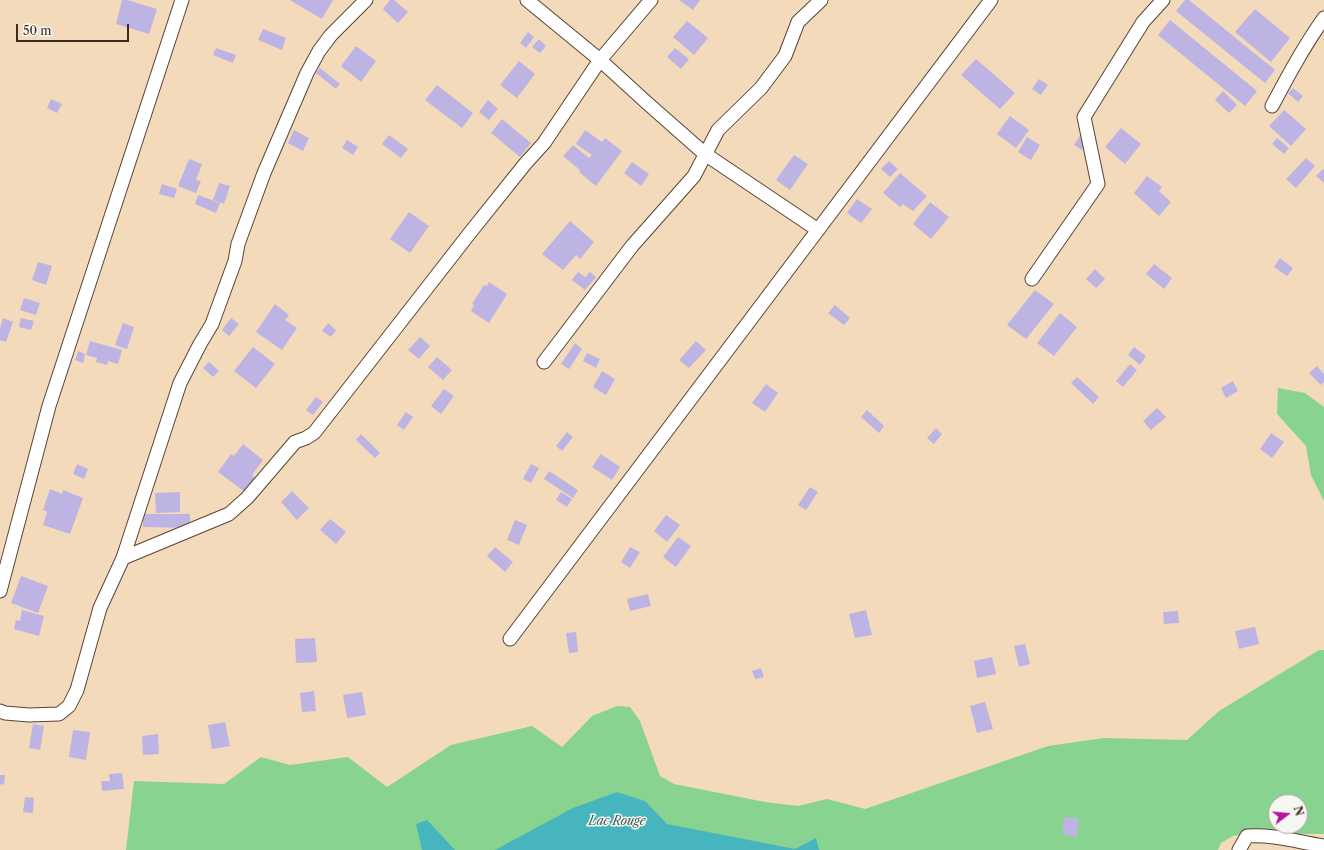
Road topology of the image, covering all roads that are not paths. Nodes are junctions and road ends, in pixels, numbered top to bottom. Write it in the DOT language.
graph roads {
  1 [pos="182,0"];
  2 [pos="366,0"];
  3 [pos="527,0"];
  4 [pos="651,0"];
  5 [pos="821,0"];
  6 [pos="991,0"];
  7 [pos="1163,0"];
  8 [pos="1324,18"];
  9 [pos="600,60"];
  10 [pos="1272,106"];
  11 [pos="705,154"];
  12 [pos="818,230"];
  13 [pos="1032,279"];
  14 [pos="544,362"];
  15 [pos="123,558"];
  16 [pos="0,592"];
  17 [pos="510,639"];
  18 [pos="0,711"];
  19 [pos="1324,846"];
  20 [pos="1239,850"];
  1 -- 16 [label="street"];
  2 -- 15 [label="street"];
  3 -- 9 [label="street"];
  4 -- 9 [label="street"];
  5 -- 11 [label="street"];
  6 -- 12 [label="street"];
  7 -- 13 [label="street"];
  8 -- 10 [label="street"];
  9 -- 11 [label="street"];
  9 -- 15 [label="street"];
  11 -- 12 [label="street"];
  11 -- 14 [label="street"];
  12 -- 17 [label="street"];
  15 -- 18 [label="street"];
  19 -- 20 [label="street"];
}
